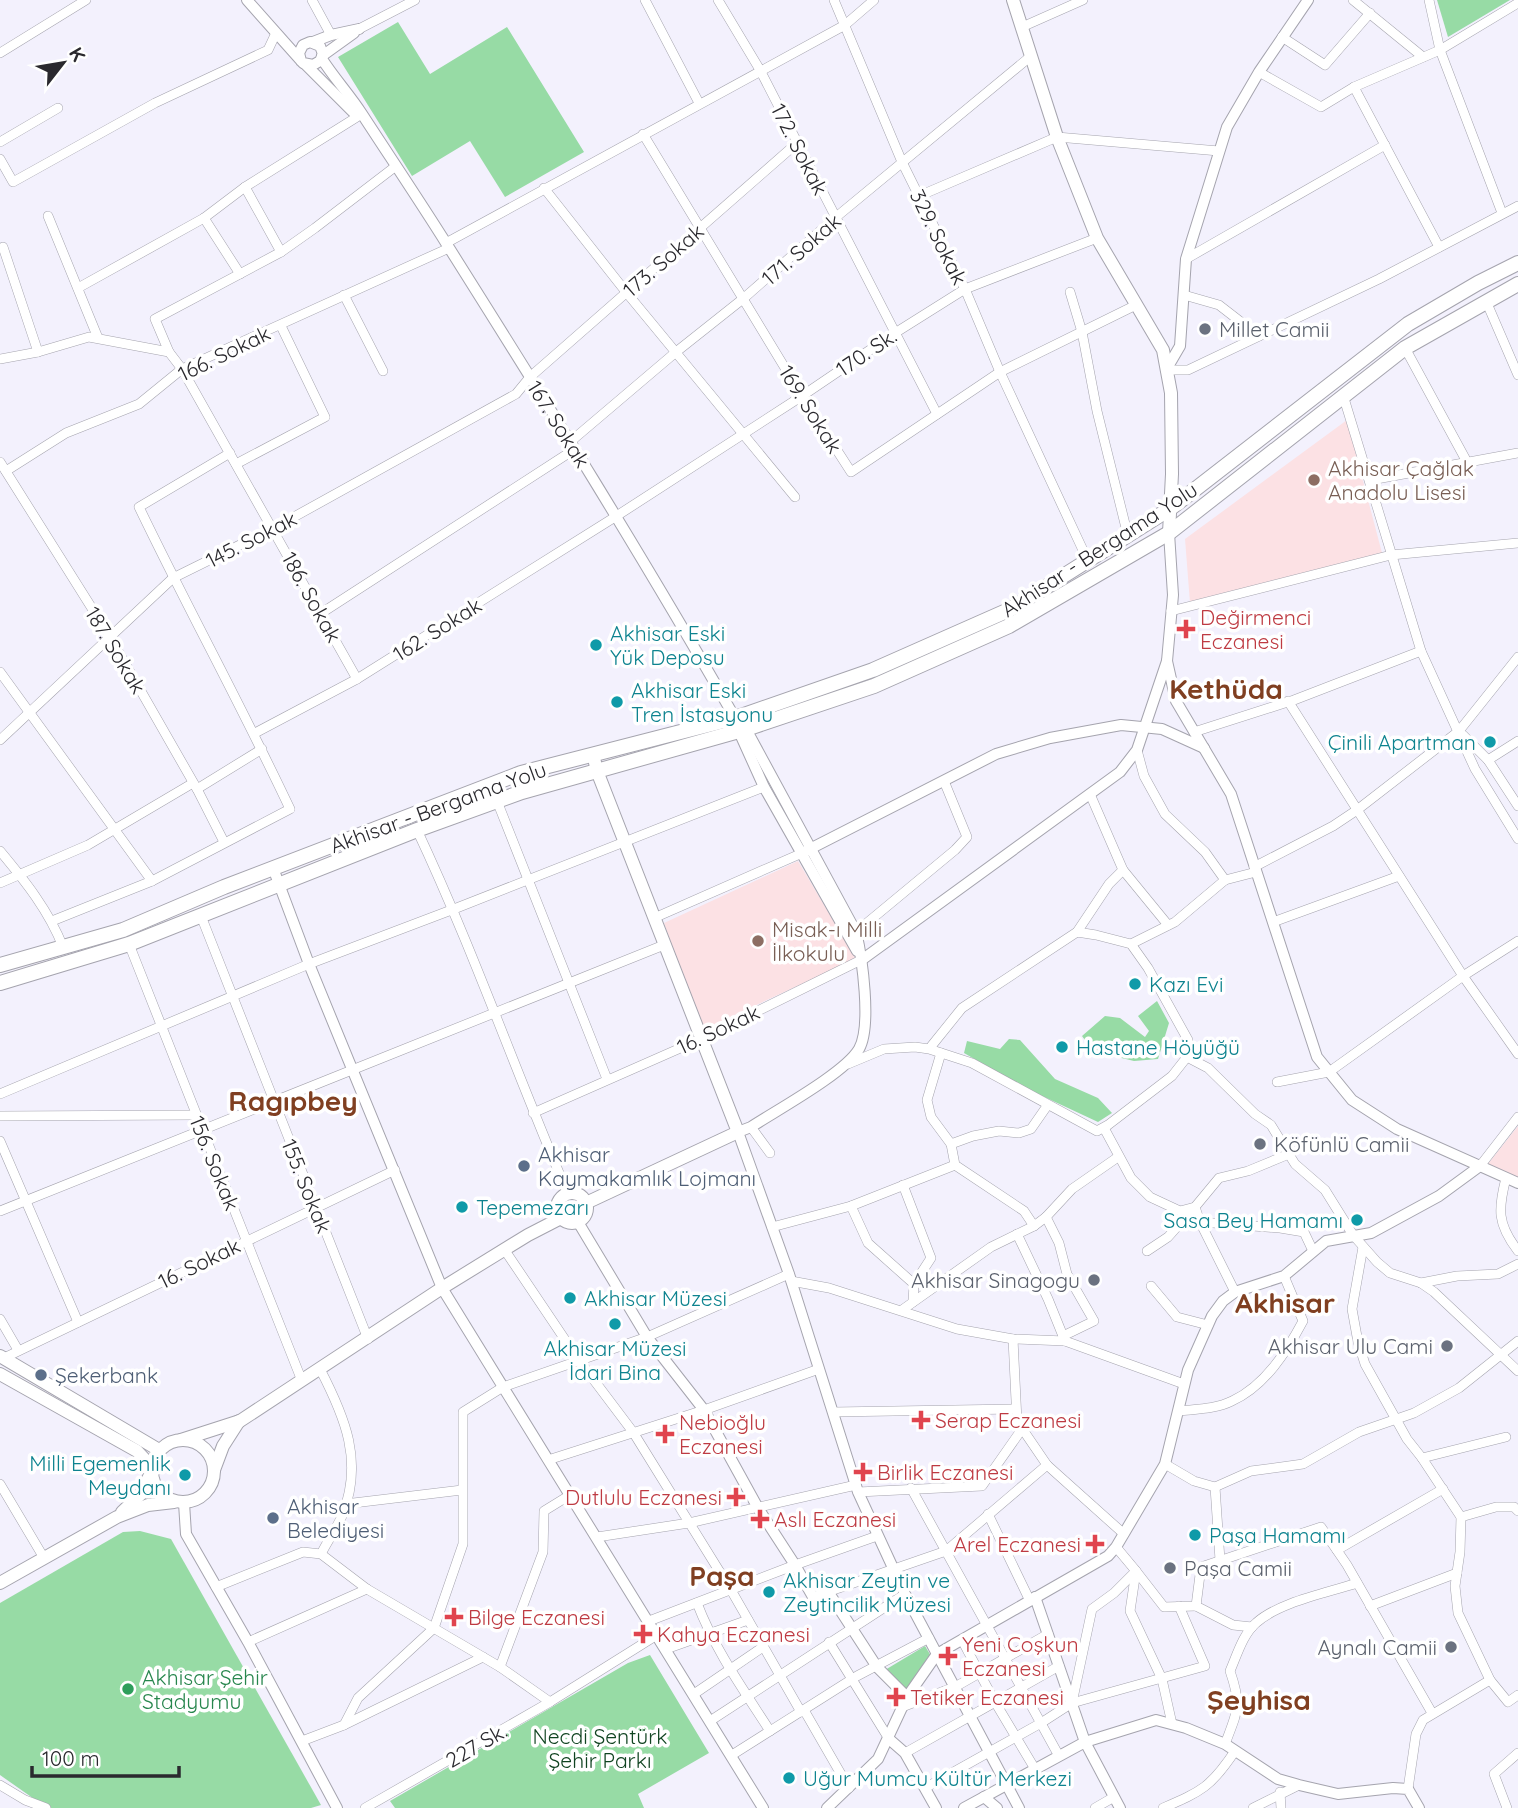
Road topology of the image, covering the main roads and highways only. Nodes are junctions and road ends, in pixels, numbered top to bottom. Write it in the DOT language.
graph roads {
  1 [pos="1013,0"];
  2 [pos="1518,263"];
  3 [pos="1518,284"];
  4 [pos="1171,508"];
  5 [pos="1170,533"];
  6 [pos="739,726"];
  7 [pos="593,754"];
  8 [pos="597,771"];
  9 [pos="0,965"];
  10 [pos="0,983"];
  11 [pos="586,1203"];
  12 [pos="561,1218"];
  13 [pos="2,1357"];
  14 [pos="0,1374"];
  15 [pos="240,1421"];
  16 [pos="181,1440"];
  17 [pos="159,1450"];
  18 [pos="152,1470"];
  19 [pos="214,1470"];
  20 [pos="179,1502"];
  21 [pos="117,1517"];
  22 [pos="0,1583"];
  1 -- 4 [label="main road"];
  2 -- 4 [label="main road, Akhisar - Bergama Yolu"];
  3 -- 5 [label="main road, Akhisar - Bergama Yolu"];
  4 -- 5 [label="main road"];
  4 -- 6 [label="main road, Akhisar - Bergama Yolu"];
  5 -- 6 [label="main road, Akhisar - Bergama Yolu"];
  6 -- 7 [label="main road, Akhisar - Bergama Yolu"];
  6 -- 8 [label="main road, Akhisar - Bergama Yolu"];
  7 -- 8 [label="main road"];
  7 -- 9 [label="main road, Akhisar - Bergama Yolu"];
  8 -- 10 [label="main road, Akhisar - Bergama Yolu"];
  8 -- 11 [label="main road"];
  11 -- 12 [label="main road"];
  11 -- 12 [label="main road"];
  12 -- 15 [label="main road"];
  13 -- 17 [label="main road"];
  14 -- 18 [label="main road"];
  15 -- 16 [label="main road"];
  15 -- 19 [label="main road"];
  16 -- 17 [label="main road"];
  16 -- 19 [label="main road"];
  17 -- 18 [label="main road"];
  18 -- 20 [label="main road"];
  18 -- 21 [label="main road"];
  19 -- 20 [label="main road"];
  20 -- 21 [label="main road"];
  21 -- 22 [label="main road"];
}
